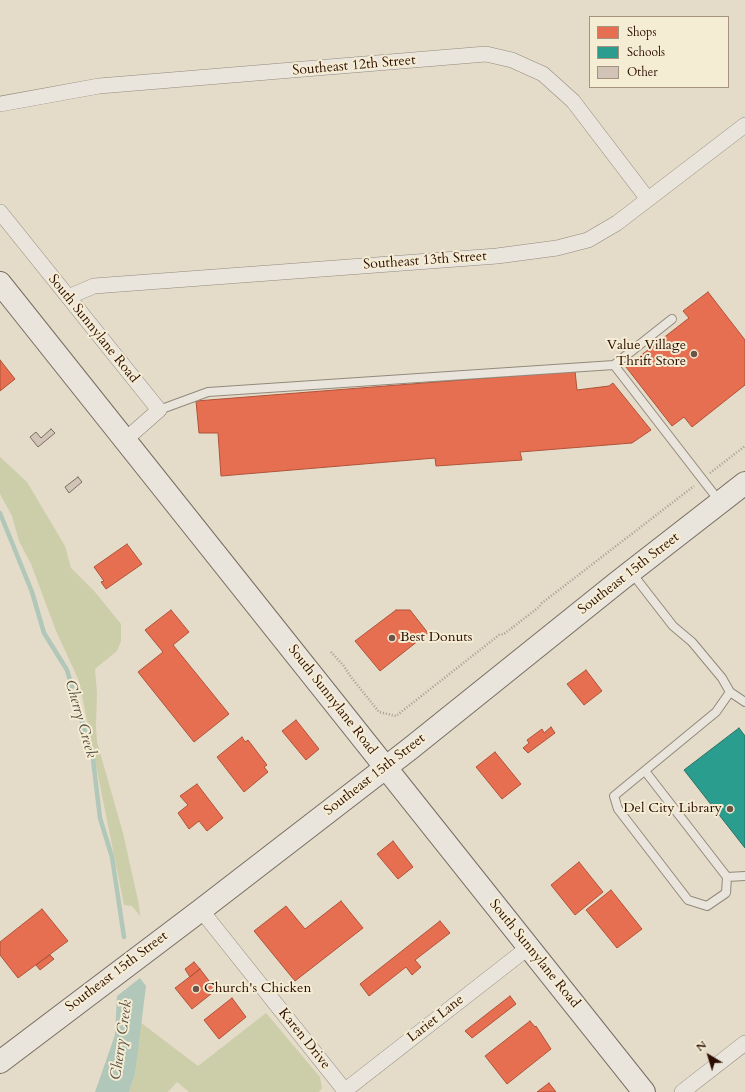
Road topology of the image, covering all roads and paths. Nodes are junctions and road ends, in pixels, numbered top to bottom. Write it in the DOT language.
graph roads {
  1 [pos="0,104"];
  2 [pos="745,125"];
  3 [pos="647,198"];
  4 [pos="0,212"];
  5 [pos="0,283"];
  6 [pos="68,297"];
  7 [pos="672,319"];
  8 [pos="614,365"];
  9 [pos="159,410"];
  10 [pos="125,440"];
  11 [pos="745,446"];
  12 [pos="702,480"];
  13 [pos="745,483"];
  14 [pos="720,503"];
  15 [pos="631,572"];
  16 [pos="331,652"];
  17 [pos="730,692"];
  18 [pos="745,702"];
  19 [pos="385,768"];
  20 [pos="645,771"];
  21 [pos="745,876"];
  22 [pos="727,877"];
  23 [pos="201,910"];
  24 [pos="529,947"];
  25 [pos="745,1043"];
  26 [pos="0,1062"];
  27 [pos="345,1092"];
  28 [pos="644,1092"];
  29 [pos="682,1092"];
  1 -- 3 [label="street, Southeast 12th Street"];
  2 -- 3 [label="street, Southeast 13th Street"];
  3 -- 6 [label="street, Southeast 13th Street"];
  4 -- 6 [label="street, South Sunnylane Road"];
  5 -- 10 [label="main road, South Sunnylane Road"];
  6 -- 9 [label="street, South Sunnylane Road"];
  7 -- 8 [label="lane"];
  8 -- 9 [label="lane"];
  8 -- 12 [label="lane"];
  9 -- 10 [label="street"];
  10 -- 19 [label="main road, South Sunnylane Road"];
  11 -- 12 [label="path"];
  12 -- 14 [label="lane"];
  12 -- 16 [label="path"];
  13 -- 14 [label="main road, Southeast 15th Street"];
  14 -- 15 [label="main road, Southeast 15th Street"];
  15 -- 17 [label="lane"];
  15 -- 19 [label="main road, Southeast 15th Street"];
  17 -- 18 [label="lane"];
  17 -- 20 [label="lane"];
  19 -- 23 [label="main road, Southeast 15th Street"];
  19 -- 24 [label="main road, South Sunnylane Road"];
  20 -- 22 [label="lane"];
  20 -- 22 [label="lane"];
  21 -- 22 [label="lane"];
  23 -- 26 [label="main road, Southeast 15th Street"];
  23 -- 27 [label="street, Karen Drive"];
  24 -- 27 [label="street, Lariet Lane"];
  24 -- 28 [label="main road, South Sunnylane Road"];
  25 -- 29 [label="street"];
}
